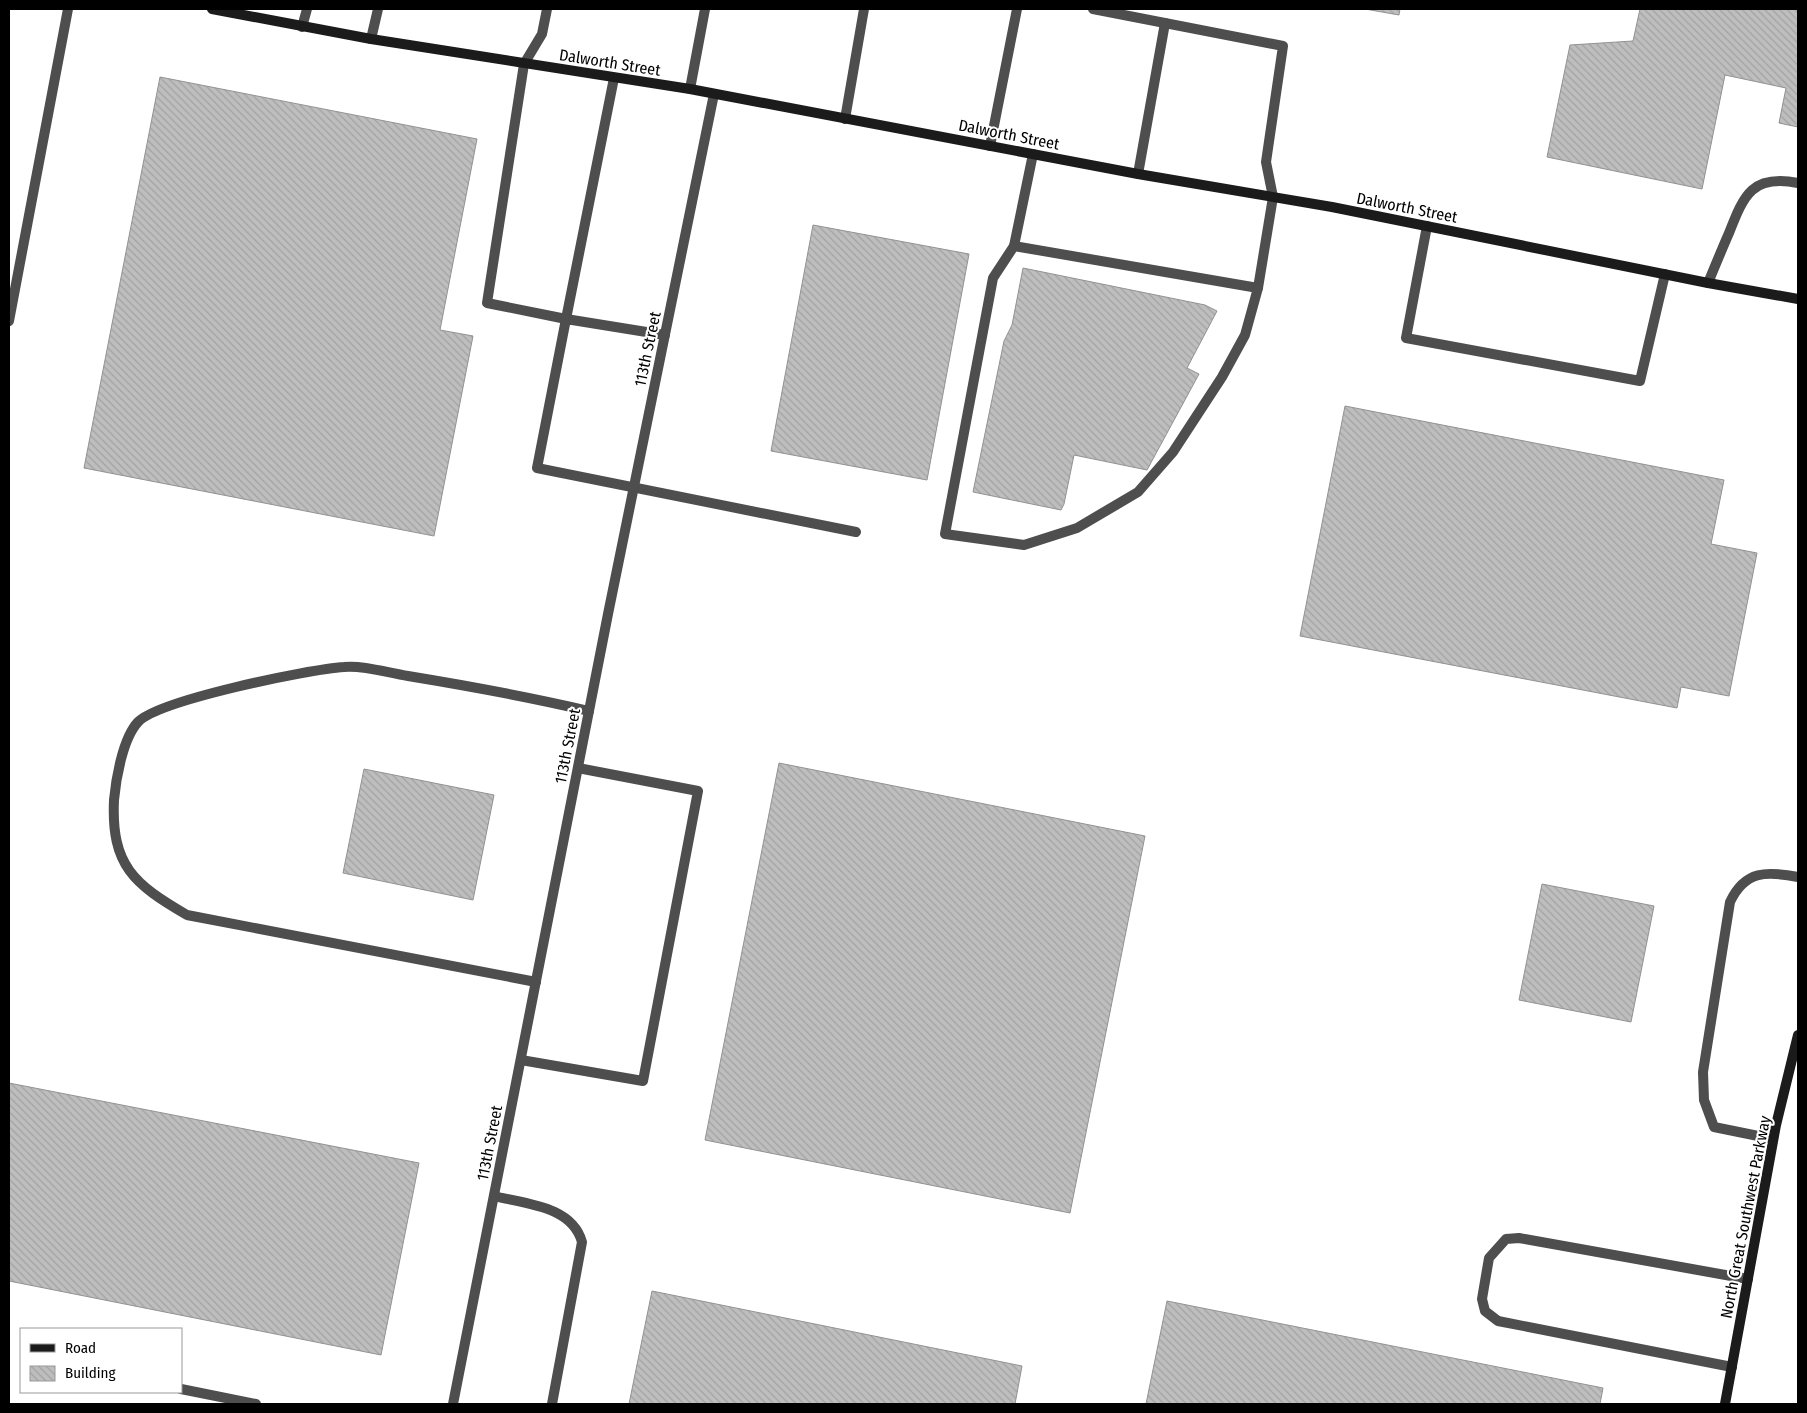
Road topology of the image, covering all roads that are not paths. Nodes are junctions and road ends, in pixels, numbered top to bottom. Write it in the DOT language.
graph roads {
  1 [pos="68,9"];
  2 [pos="212,9"];
  3 [pos="307,9"];
  4 [pos="378,9"];
  5 [pos="547,9"];
  6 [pos="704,9"];
  7 [pos="864,9"];
  8 [pos="1017,9"];
  9 [pos="1093,9"];
  10 [pos="1165,23"];
  11 [pos="302,27"];
  12 [pos="371,39"];
  13 [pos="524,64"];
  14 [pos="614,78"];
  15 [pos="690,89"];
  16 [pos="714,94"];
  17 [pos="845,119"];
  18 [pos="990,146"];
  19 [pos="1033,154"];
  20 [pos="1138,174"];
  21 [pos="1798,183"];
  22 [pos="1273,197"];
  23 [pos="1427,226"];
  24 [pos="1014,246"];
  25 [pos="1665,274"];
  26 [pos="1708,283"];
  27 [pos="1258,288"];
  28 [pos="1798,299"];
  29 [pos="566,319"];
  30 [pos="9,321"];
  31 [pos="665,335"];
  32 [pos="634,486"];
  33 [pos="856,532"];
  34 [pos="589,711"];
  35 [pos="578,768"];
  36 [pos="1798,877"];
  37 [pos="536,982"];
  38 [pos="1798,1035"];
  39 [pos="521,1060"];
  40 [pos="1774,1139"];
  41 [pos="494,1196"];
  42 [pos="1748,1278"];
  43 [pos="1732,1367"];
  44 [pos="182,1389"];
  45 [pos="256,1404"];
  46 [pos="453,1404"];
  47 [pos="552,1404"];
  48 [pos="1725,1404"];
  1 -- 30 [label="street"];
  2 -- 11 [label="street, Dalworth Street"];
  3 -- 11 [label="street"];
  4 -- 12 [label="street"];
  5 -- 13 [label="street"];
  6 -- 15 [label="street"];
  7 -- 17 [label="street"];
  8 -- 18 [label="street"];
  9 -- 10 [label="street"];
  10 -- 20 [label="street"];
  10 -- 22 [label="street"];
  11 -- 12 [label="street, Dalworth Street"];
  12 -- 13 [label="street, Dalworth Street"];
  13 -- 14 [label="street, Dalworth Street"];
  13 -- 29 [label="street"];
  14 -- 15 [label="street, Dalworth Street"];
  14 -- 29 [label="street"];
  15 -- 16 [label="street, Dalworth Street"];
  16 -- 17 [label="street, Dalworth Street"];
  16 -- 31 [label="street, 113th Street"];
  17 -- 18 [label="street, Dalworth Street"];
  18 -- 19 [label="street, Dalworth Street"];
  19 -- 20 [label="street, Dalworth Street"];
  19 -- 24 [label="street"];
  20 -- 22 [label="street, Dalworth Street"];
  21 -- 26 [label="street"];
  22 -- 23 [label="street, Dalworth Street"];
  22 -- 27 [label="street"];
  23 -- 25 [label="street, Dalworth Street"];
  23 -- 25 [label="street"];
  24 -- 27 [label="street"];
  24 -- 27 [label="street"];
  25 -- 26 [label="street, Dalworth Street"];
  26 -- 28 [label="street, Dalworth Street"];
  29 -- 31 [label="street"];
  29 -- 32 [label="street"];
  31 -- 32 [label="street, 113th Street"];
  32 -- 33 [label="street"];
  32 -- 34 [label="street, 113th Street"];
  34 -- 35 [label="street, 113th Street"];
  34 -- 37 [label="street"];
  35 -- 37 [label="street, 113th Street"];
  35 -- 39 [label="street"];
  36 -- 40 [label="street"];
  37 -- 39 [label="street, 113th Street"];
  38 -- 40 [label="street, North Great Southwest Parkway"];
  39 -- 41 [label="street, 113th Street"];
  40 -- 42 [label="street, North Great Southwest Parkway"];
  41 -- 46 [label="street, 113th Street"];
  41 -- 47 [label="street"];
  42 -- 43 [label="street, North Great Southwest Parkway"];
  42 -- 43 [label="street"];
  43 -- 48 [label="street, North Great Southwest Parkway"];
  44 -- 45 [label="street"];
}
